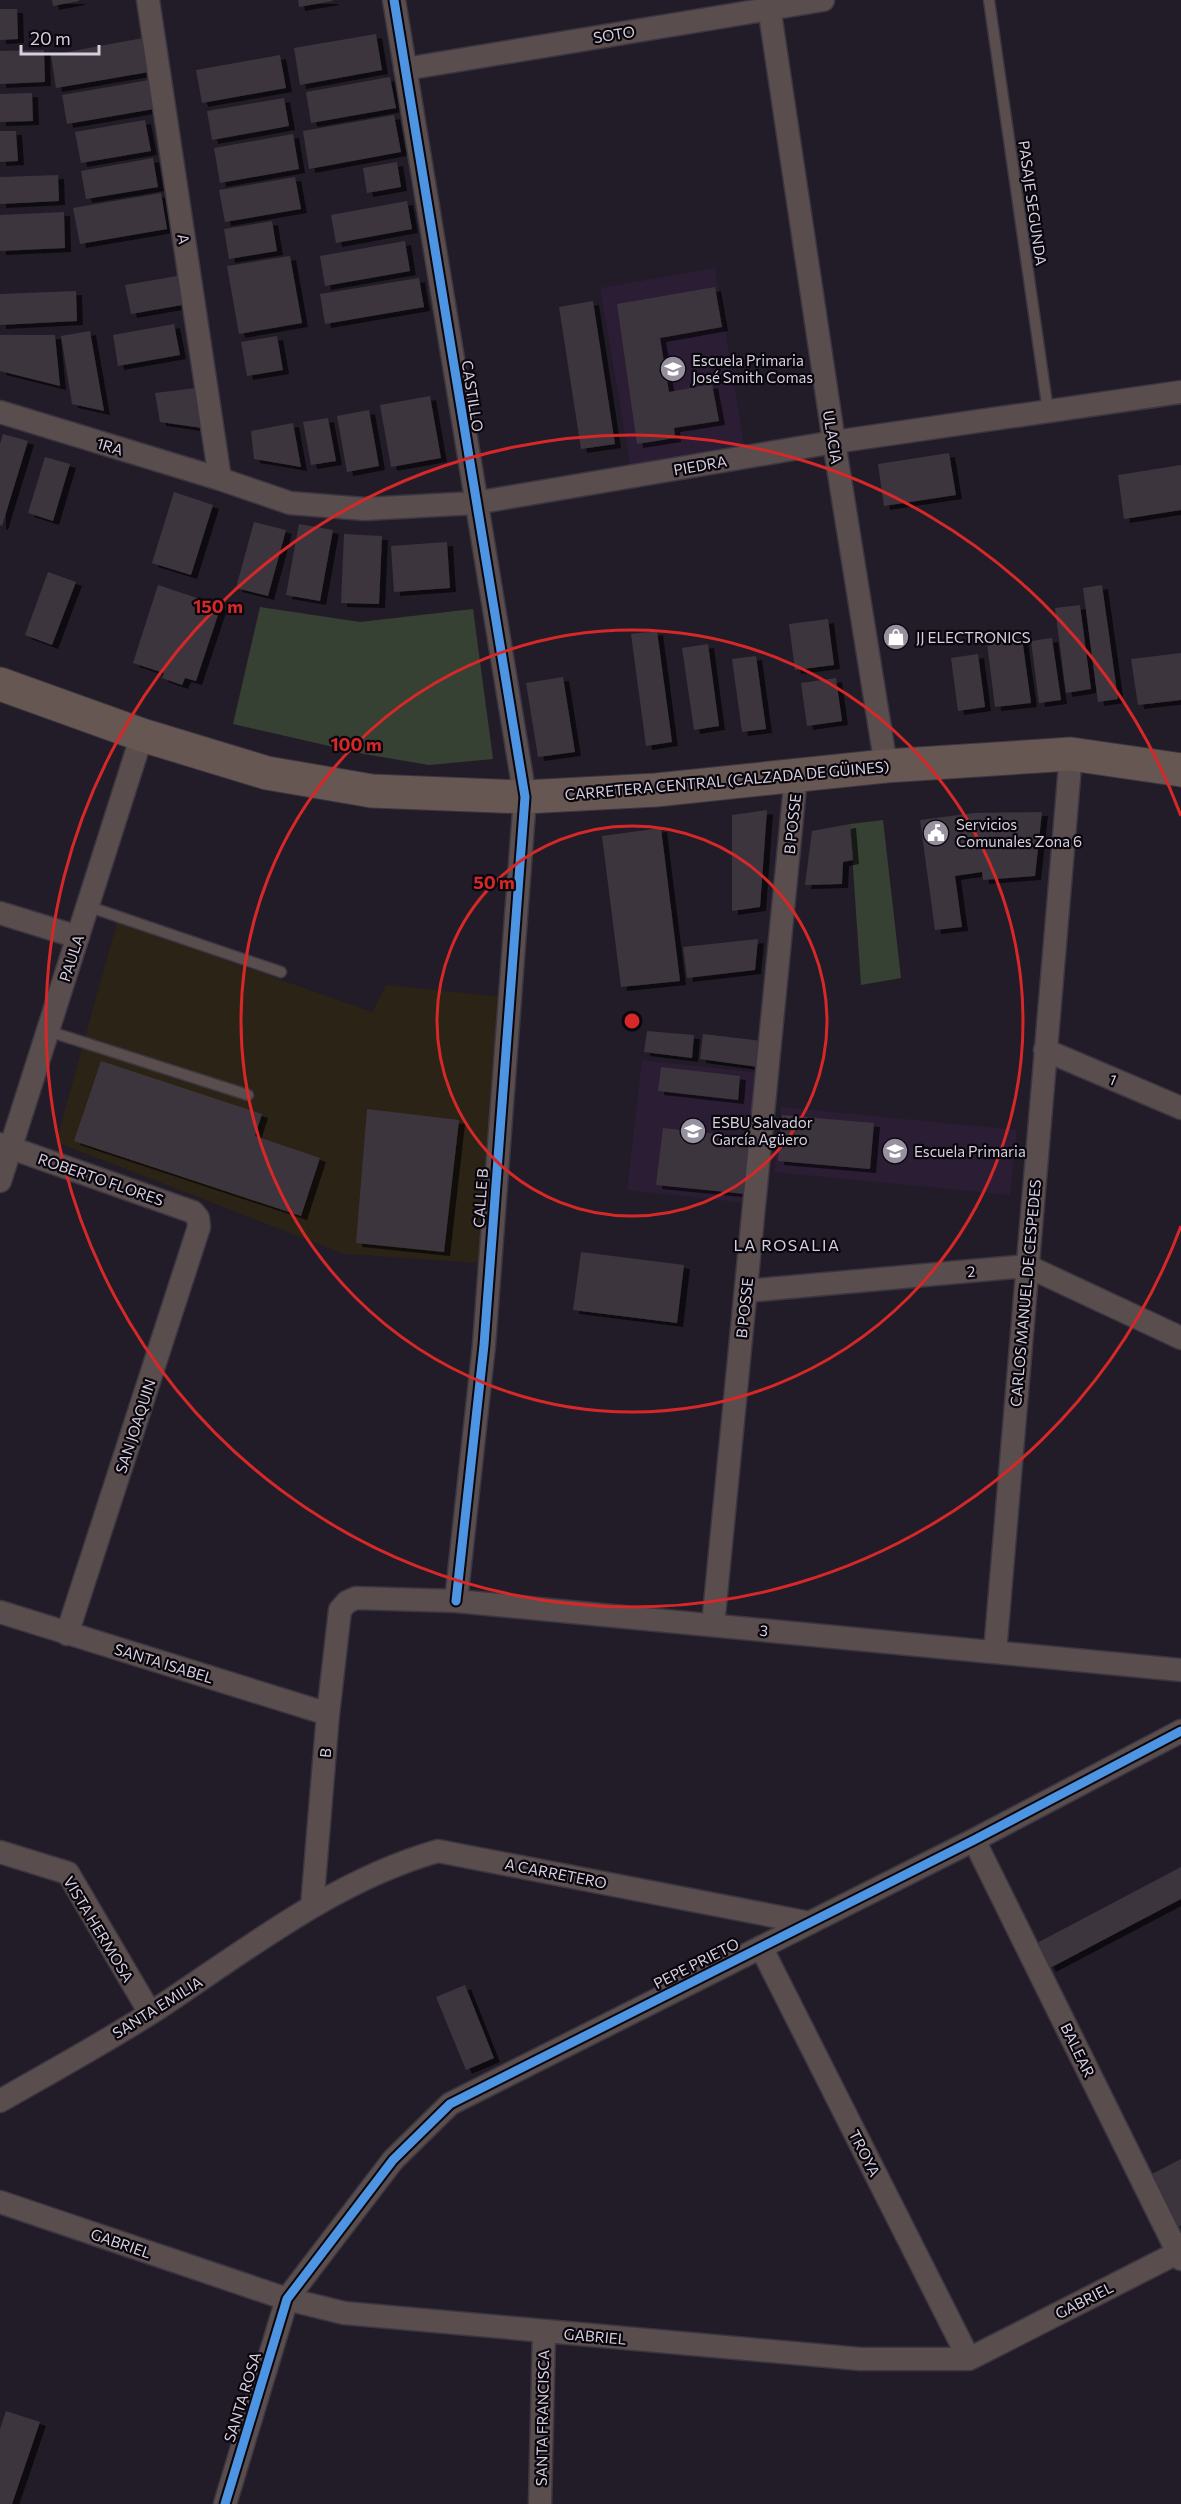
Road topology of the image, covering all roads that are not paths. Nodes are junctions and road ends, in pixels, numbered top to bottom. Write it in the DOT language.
graph roads {
  1 [pos="148,0"];
  2 [pos="394,0"];
  3 [pos="823,0"];
  4 [pos="989,0"];
  5 [pos="769,4"];
  6 [pos="405,69"];
  7 [pos="1181,392"];
  8 [pos="1048,411"];
  9 [pos="0,412"];
  10 [pos="834,442"];
  11 [pos="220,479"];
  12 [pos="475,503"];
  13 [pos="0,684"];
  14 [pos="142,735"];
  15 [pos="1071,754"];
  16 [pos="886,766"];
  17 [pos="1181,770"];
  18 [pos="796,776"];
  19 [pos="525,797"];
  20 [pos="87,906"];
  21 [pos="0,913"];
  22 [pos="78,937"];
  23 [pos="281,972"];
  24 [pos="48,1030"];
  25 [pos="1045,1050"];
  26 [pos="248,1095"];
  27 [pos="1181,1108"];
  28 [pos="5,1146"];
  29 [pos="0,1181"];
  30 [pos="198,1218"];
  31 [pos="1027,1266"];
  32 [pos="746,1291"];
  33 [pos="1181,1338"];
  34 [pos="456,1601"];
  35 [pos="347,1602"];
  36 [pos="0,1612"];
  37 [pos="713,1625"];
  38 [pos="68,1634"];
  39 [pos="995,1652"];
  40 [pos="1181,1670"];
  41 [pos="328,1714"];
  42 [pos="1181,1731"];
  43 [pos="974,1840"];
  44 [pos="0,1852"];
  45 [pos="312,1907"];
  46 [pos="810,1923"];
  47 [pos="761,1947"];
  48 [pos="150,2013"];
  49 [pos="0,2102"];
  50 [pos="0,2202"];
  51 [pos="1180,2254"];
  52 [pos="287,2299"];
  53 [pos="544,2331"];
  54 [pos="969,2359"];
  55 [pos="225,2504"];
  56 [pos="540,2504"];
  1 -- 11 [label="street, A"];
  2 -- 6 [label="street, CASTILLO"];
  3 -- 5 [label="street, SOTO"];
  4 -- 8 [label="lane, PASAJE SEGUNDA"];
  5 -- 6 [label="street, SOTO"];
  5 -- 10 [label="street, ULACIA"];
  6 -- 12 [label="street, CASTILLO"];
  7 -- 8 [label="street, PIEDRA"];
  8 -- 10 [label="street, PIEDRA"];
  9 -- 11 [label="street, 1RA"];
  10 -- 12 [label="street, PIEDRA"];
  10 -- 16 [label="street, ULACIA"];
  11 -- 12 [label="street, PIEDRA"];
  12 -- 19 [label="street, CASTILLO"];
  13 -- 14 [label="main road, CARRETERA CENTRAL (CALZADA DE GÜINES)"];
  14 -- 19 [label="main road, CARRETERA CENTRAL (CALZADA DE GÜINES)"];
  14 -- 20 [label="street, PAULA"];
  15 -- 16 [label="main road, CARRETERA CENTRAL (CALZADA DE GÜINES)"];
  15 -- 17 [label="main road, CARRETERA CENTRAL (CALZADA DE GÜINES)"];
  15 -- 25 [label="street, CARLOS MANUEL DE CESPEDES"];
  16 -- 18 [label="main road, CARRETERA CENTRAL (CALZADA DE GÜINES)"];
  18 -- 19 [label="main road, CARRETERA CENTRAL (CALZADA DE GÜINES)"];
  18 -- 32 [label="street, B POSSE"];
  19 -- 34 [label="street, CALLE B"];
  20 -- 22 [label="street, PAULA"];
  20 -- 23 [label="lane"];
  21 -- 22 [label="street"];
  22 -- 24 [label="street, PAULA"];
  24 -- 26 [label="lane"];
  24 -- 28 [label="street, PAULA"];
  25 -- 27 [label="street, 1"];
  25 -- 31 [label="street, CARLOS MANUEL DE CESPEDES"];
  28 -- 29 [label="street, PAULA"];
  28 -- 30 [label="street, ROBERTO FLORES"];
  30 -- 38 [label="street, SAN JOAQUIN"];
  31 -- 32 [label="street, 2"];
  31 -- 33 [label="street"];
  31 -- 39 [label="street, CARLOS MANUEL DE CESPEDES"];
  32 -- 37 [label="street, B POSSE"];
  34 -- 35 [label="street, 3"];
  34 -- 37 [label="street, 3"];
  35 -- 41 [label="street, B"];
  36 -- 38 [label="street, SANTA ISABEL"];
  37 -- 39 [label="street, 3"];
  38 -- 41 [label="street, SANTA ISABEL"];
  39 -- 40 [label="street, 3"];
  41 -- 45 [label="street, B"];
  42 -- 43 [label="street, PEPE PRIETO"];
  43 -- 46 [label="street, PEPE PRIETO"];
  43 -- 51 [label="street, BALEAR"];
  44 -- 48 [label="street, VISTA HERMOSA"];
  45 -- 46 [label="street, A CARRETERO"];
  45 -- 48 [label="street, SANTA EMILIA"];
  46 -- 47 [label="street, PEPE PRIETO"];
  47 -- 52 [label="street, PEPE PRIETO"];
  47 -- 54 [label="street, TROYA"];
  48 -- 49 [label="street, SANTA EMILIA"];
  50 -- 52 [label="street, GABRIEL"];
  51 -- 54 [label="street, GABRIEL"];
  52 -- 53 [label="street, GABRIEL"];
  52 -- 55 [label="street, SANTA ROSA"];
  53 -- 54 [label="street, GABRIEL"];
  53 -- 56 [label="street, SANTA FRANCISCA"];
}
